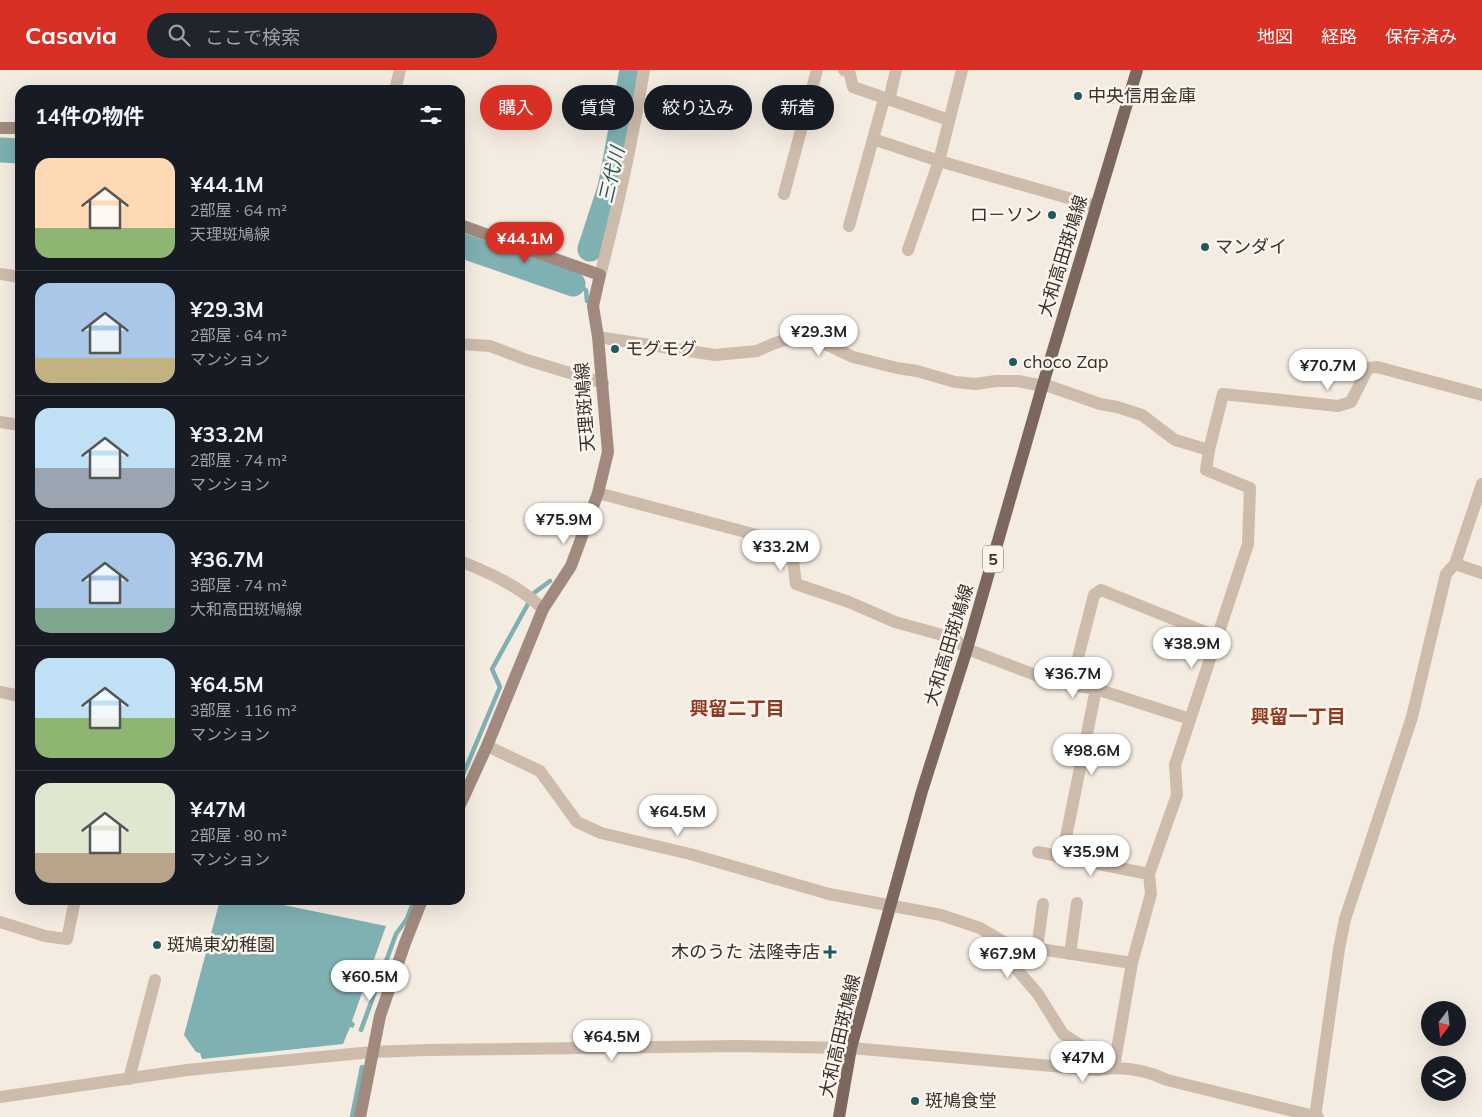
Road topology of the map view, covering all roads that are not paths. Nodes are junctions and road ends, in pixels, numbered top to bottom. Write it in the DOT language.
graph roads {
  1 [pos="400,70"];
  2 [pos="644,70"];
  3 [pos="817,70"];
  4 [pos="844,70"];
  5 [pos="896,70"];
  6 [pos="962,70"];
  7 [pos="1137,70"];
  8 [pos="396,85"];
  9 [pos="886,99"];
  10 [pos="949,120"];
  11 [pos="0,128"];
  12 [pos="15,128"];
  13 [pos="873,139"];
  14 [pos="939,161"];
  15 [pos="784,194"];
  16 [pos="1096,206"];
  17 [pos="849,226"];
  18 [pos="465,227"];
  19 [pos="908,250"];
  20 [pos="0,274"];
  21 [pos="600,274"];
  22 [pos="15,276"];
  23 [pos="598,337"];
  24 [pos="465,344"];
  25 [pos="602,383"];
  26 [pos="1043,385"];
  27 [pos="1482,394"];
  28 [pos="0,422"];
  29 [pos="15,424"];
  30 [pos="1209,450"];
  31 [pos="1481,488"];
  32 [pos="598,493"];
  33 [pos="465,563"];
  34 [pos="1455,564"];
  35 [pos="1482,573"];
  36 [pos="538,605"];
  37 [pos="1218,637"];
  38 [pos="967,649"];
  39 [pos="1071,685"];
  40 [pos="1096,689"];
  41 [pos="0,692"];
  42 [pos="15,695"];
  43 [pos="1190,719"];
  44 [pos="487,746"];
  45 [pos="465,794"];
  46 [pos="1038,852"];
  47 [pos="1062,857"];
  48 [pos="1149,874"];
  49 [pos="1077,902"];
  50 [pos="1043,904"];
  51 [pos="74,905"];
  52 [pos="420,905"];
  53 [pos="890,905"];
  54 [pos="0,922"];
  55 [pos="1007,944"];
  56 [pos="1037,949"];
  57 [pos="1070,954"];
  58 [pos="1132,962"];
  59 [pos="154,980"];
  60 [pos="851,1048"];
  61 [pos="372,1052"];
  62 [pos="1114,1067"];
  63 [pos="129,1079"];
  64 [pos="0,1096"];
  65 [pos="360,1117"];
  66 [pos="839,1117"];
  67 [pos="1316,1117"];
  1 -- 8 [label="street"];
  2 -- 21 [label="street"];
  3 -- 15 [label="street"];
  4 -- 9 [label="street"];
  5 -- 9 [label="street"];
  6 -- 10 [label="street"];
  7 -- 16 [label="main road, 大和高田斑鳩線 / 5"];
  9 -- 10 [label="street"];
  9 -- 13 [label="street"];
  10 -- 14 [label="street"];
  11 -- 12 [label="main road"];
  13 -- 14 [label="street"];
  13 -- 17 [label="street"];
  14 -- 16 [label="street"];
  14 -- 19 [label="street"];
  16 -- 26 [label="main road, 大和高田斑鳩線 / 5"];
  18 -- 21 [label="main road"];
  20 -- 22 [label="street"];
  21 -- 23 [label="main road, 天理斑鳩線"];
  23 -- 25 [label="main road, 天理斑鳩線"];
  23 -- 26 [label="street"];
  24 -- 25 [label="street"];
  25 -- 32 [label="main road, 天理斑鳩線"];
  26 -- 30 [label="street"];
  26 -- 38 [label="main road, 大和高田斑鳩線 / 5"];
  27 -- 30 [label="street"];
  28 -- 29 [label="street"];
  30 -- 37 [label="street"];
  31 -- 34 [label="street"];
  32 -- 36 [label="main road, 天理斑鳩線"];
  32 -- 38 [label="street"];
  33 -- 36 [label="street"];
  34 -- 35 [label="street"];
  34 -- 67 [label="street"];
  36 -- 44 [label="main road, 天理斑鳩線"];
  37 -- 39 [label="street"];
  37 -- 43 [label="street"];
  38 -- 39 [label="street"];
  38 -- 53 [label="main road, 大和高田斑鳩線 / 5"];
  39 -- 40 [label="street"];
  40 -- 43 [label="street"];
  40 -- 47 [label="street"];
  41 -- 42 [label="street"];
  43 -- 48 [label="street"];
  44 -- 45 [label="main road, 天理斑鳩線"];
  44 -- 53 [label="street"];
  46 -- 47 [label="street"];
  47 -- 48 [label="street"];
  48 -- 58 [label="street"];
  49 -- 57 [label="street"];
  50 -- 56 [label="street"];
  51 -- 54 [label="street"];
  52 -- 61 [label="main road"];
  53 -- 55 [label="street"];
  53 -- 60 [label="main road, 大和高田斑鳩線 / 5"];
  55 -- 56 [label="street"];
  55 -- 62 [label="street"];
  56 -- 57 [label="street"];
  57 -- 58 [label="street"];
  58 -- 62 [label="street"];
  59 -- 63 [label="street"];
  60 -- 61 [label="street"];
  60 -- 62 [label="street"];
  60 -- 66 [label="main road, 大和高田斑鳩線 / 5"];
  61 -- 63 [label="street"];
  61 -- 65 [label="main road"];
  62 -- 67 [label="street"];
  63 -- 64 [label="street"];
}
